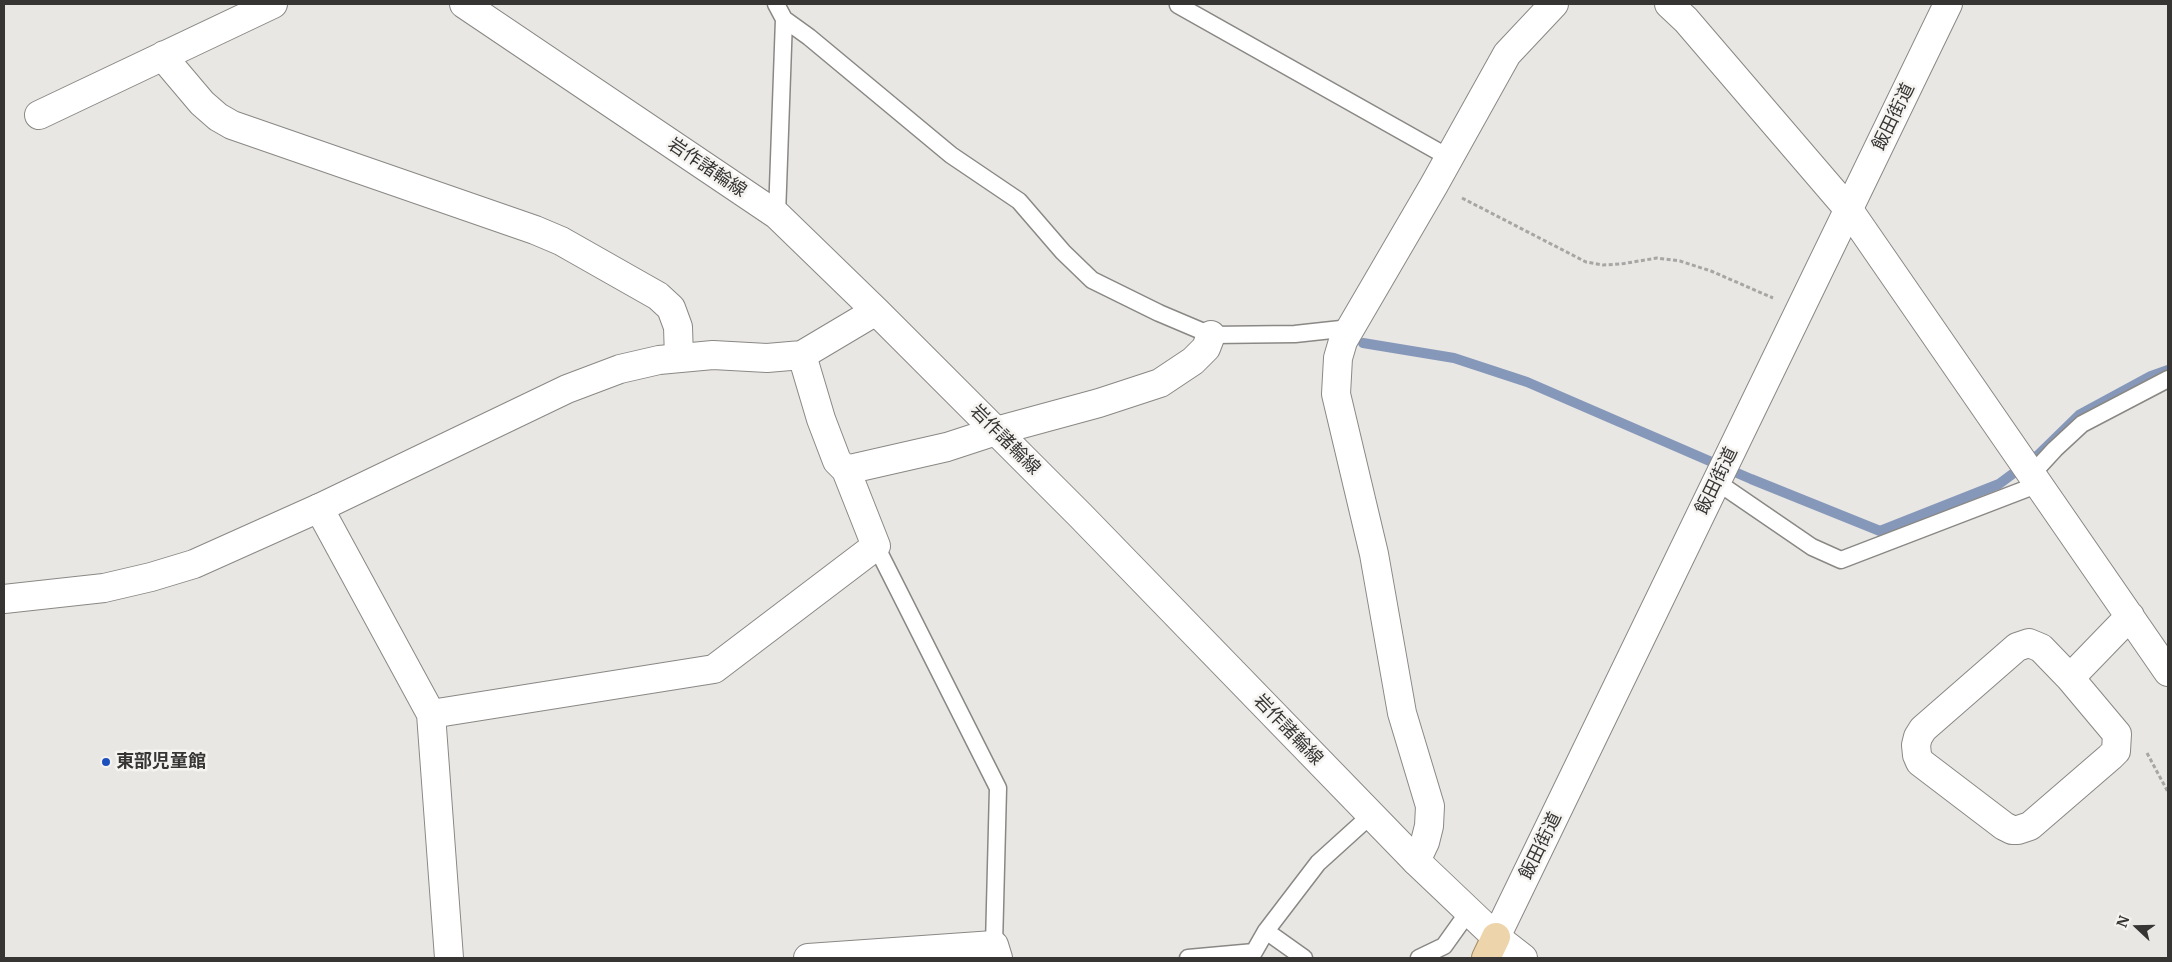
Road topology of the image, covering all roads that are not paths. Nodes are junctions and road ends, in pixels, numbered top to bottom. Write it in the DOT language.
graph roads {
  1 [pos="273,4"];
  2 [pos="464,4"];
  3 [pos="776,4"];
  4 [pos="1554,4"];
  5 [pos="1669,4"];
  6 [pos="1948,4"];
  7 [pos="1178,5"];
  8 [pos="784,19"];
  9 [pos="164,55"];
  10 [pos="39,115"];
  11 [pos="1448,157"];
  12 [pos="1849,210"];
  13 [pos="777,215"];
  14 [pos="876,311"];
  15 [pos="1350,328"];
  16 [pos="1211,334"];
  17 [pos="802,355"];
  18 [pos="679,358"];
  19 [pos="2168,379"];
  20 [pos="996,431"];
  21 [pos="846,470"];
  22 [pos="2035,480"];
  23 [pos="1717,482"];
  24 [pos="319,508"];
  25 [pos="876,546"];
  26 [pos="4,599"];
  27 [pos="2130,616"];
  28 [pos="2168,672"];
  29 [pos="2070,678"];
  30 [pos="431,714"];
  31 [pos="1371,815"];
  32 [pos="1416,861"];
  33 [pos="1469,911"];
  34 [pos="1266,932"];
  35 [pos="1491,947"];
  36 [pos="996,951"];
  37 [pos="449,958"];
  38 [pos="808,958"];
  39 [pos="1188,958"];
  40 [pos="1304,958"];
  41 [pos="1419,958"];
  42 [pos="1523,958"];
  1 -- 9 [label="street"];
  2 -- 13 [label="street, 岩作諸輪線"];
  3 -- 8 [label="lane"];
  4 -- 11 [label="street"];
  5 -- 12 [label="street"];
  6 -- 12 [label="street, 飯田街道"];
  7 -- 11 [label="lane"];
  8 -- 13 [label="lane"];
  8 -- 16 [label="lane"];
  9 -- 10 [label="street"];
  9 -- 18 [label="street"];
  11 -- 15 [label="street"];
  12 -- 22 [label="street"];
  12 -- 23 [label="street, 飯田街道"];
  13 -- 14 [label="street, 岩作諸輪線"];
  14 -- 17 [label="street"];
  14 -- 20 [label="street, 岩作諸輪線"];
  15 -- 16 [label="lane"];
  15 -- 32 [label="street"];
  16 -- 20 [label="street"];
  17 -- 18 [label="street"];
  17 -- 21 [label="street"];
  18 -- 24 [label="street"];
  19 -- 22 [label="lane"];
  20 -- 21 [label="street"];
  20 -- 31 [label="street, 岩作諸輪線"];
  21 -- 25 [label="street"];
  22 -- 23 [label="lane"];
  22 -- 27 [label="street"];
  23 -- 35 [label="street, 飯田街道"];
  24 -- 26 [label="street"];
  24 -- 30 [label="street"];
  25 -- 30 [label="street"];
  25 -- 36 [label="lane"];
  27 -- 28 [label="street"];
  27 -- 29 [label="street"];
  29 -- 29 [label="street"];
  30 -- 37 [label="street"];
  31 -- 32 [label="street, 岩作諸輪線"];
  31 -- 34 [label="lane"];
  32 -- 33 [label="street, 岩作諸輪線"];
  33 -- 35 [label="street, 岩作諸輪線"];
  33 -- 41 [label="lane"];
  34 -- 39 [label="lane"];
  34 -- 40 [label="lane"];
  35 -- 42 [label="street, 岩作諸輪線"];
  36 -- 38 [label="street"];
}
